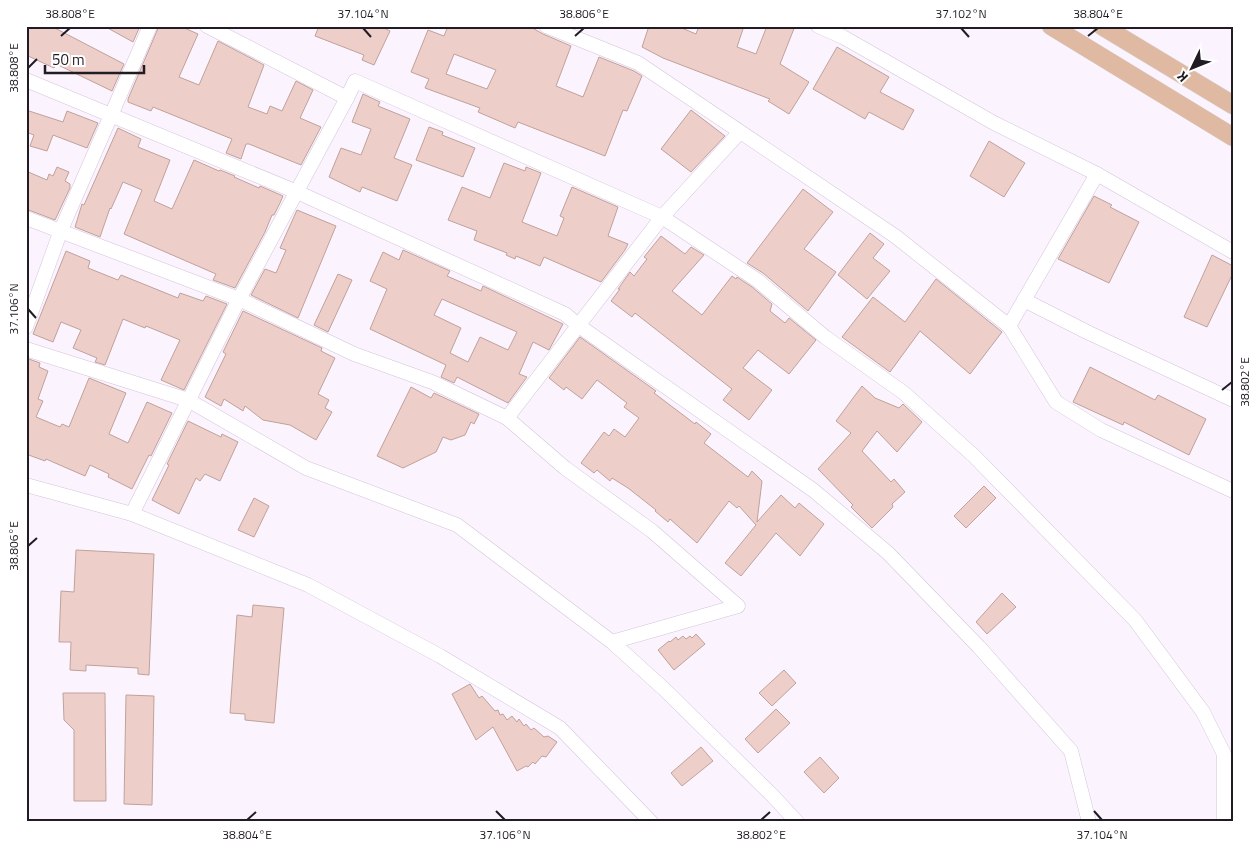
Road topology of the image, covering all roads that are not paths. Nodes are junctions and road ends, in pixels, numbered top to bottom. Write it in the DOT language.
graph roads {
  1 [pos="150,26"];
  2 [pos="207,26"];
  3 [pos="546,26"];
  4 [pos="818,26"];
  5 [pos="1051,26"];
  6 [pos="1102,26"];
  7 [pos="26,80"];
  8 [pos="347,98"];
  9 [pos="1233,105"];
  10 [pos="112,114"];
  11 [pos="740,132"];
  12 [pos="1233,137"];
  13 [pos="1097,174"];
  14 [pos="297,192"];
  15 [pos="662,217"];
  16 [pos="26,218"];
  17 [pos="61,230"];
  18 [pos="1233,252"];
  19 [pos="239,299"];
  20 [pos="1024,300"];
  21 [pos="579,326"];
  22 [pos="1009,326"];
  23 [pos="26,327"];
  24 [pos="26,349"];
  25 [pos="188,400"];
  26 [pos="1233,400"];
  27 [pos="507,418"];
  28 [pos="26,485"];
  29 [pos="1233,491"];
  30 [pos="132,514"];
  31 [pos="612,642"];
  32 [pos="650,822"];
  33 [pos="797,822"];
  34 [pos="1089,822"];
  35 [pos="1224,822"];
  1 -- 10 [label="street"];
  2 -- 8 [label="street"];
  3 -- 11 [label="street"];
  4 -- 13 [label="street"];
  5 -- 12 [label="main road"];
  6 -- 9 [label="main road"];
  7 -- 10 [label="street"];
  8 -- 14 [label="street"];
  8 -- 15 [label="street"];
  10 -- 14 [label="street"];
  10 -- 17 [label="street"];
  11 -- 15 [label="street"];
  11 -- 22 [label="street"];
  13 -- 18 [label="street"];
  13 -- 20 [label="street"];
  14 -- 19 [label="street"];
  14 -- 21 [label="street"];
  15 -- 21 [label="street"];
  15 -- 35 [label="street"];
  16 -- 17 [label="street"];
  17 -- 19 [label="street"];
  17 -- 23 [label="street"];
  19 -- 25 [label="street"];
  19 -- 27 [label="street"];
  20 -- 22 [label="street"];
  20 -- 26 [label="street"];
  21 -- 27 [label="street"];
  21 -- 34 [label="street"];
  22 -- 29 [label="street"];
  24 -- 25 [label="street"];
  25 -- 30 [label="street"];
  25 -- 31 [label="street"];
  27 -- 31 [label="street"];
  28 -- 30 [label="street"];
  30 -- 32 [label="street"];
  31 -- 33 [label="street"];
}
